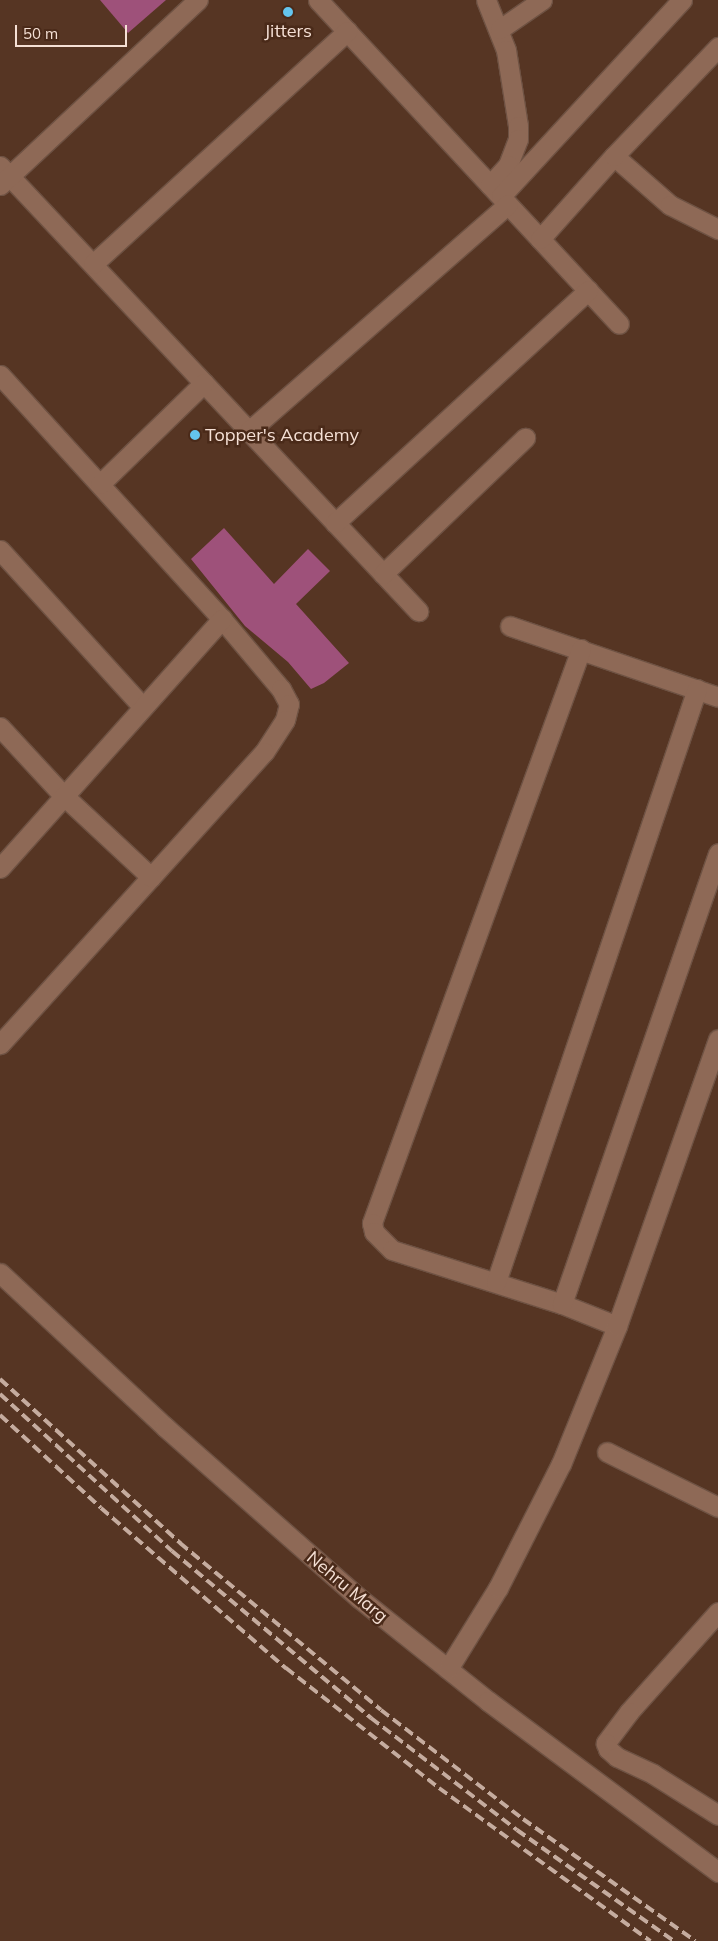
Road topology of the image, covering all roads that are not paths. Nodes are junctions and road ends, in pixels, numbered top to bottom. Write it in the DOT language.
graph roads {
  1 [pos="198,0"];
  2 [pos="318,0"];
  3 [pos="486,0"];
  4 [pos="542,0"];
  5 [pos="679,1"];
  6 [pos="500,29"];
  7 [pos="347,31"];
  8 [pos="718,47"];
  9 [pos="614,156"];
  10 [pos="3,176"];
  11 [pos="499,195"];
  12 [pos="718,229"];
  13 [pos="540,239"];
  14 [pos="93,264"];
  15 [pos="588,290"];
  16 [pos="619,324"];
  17 [pos="0,375"];
  18 [pos="204,383"];
  19 [pos="248,430"];
  20 [pos="525,438"];
  21 [pos="100,484"];
  22 [pos="335,523"];
  23 [pos="0,550"];
  24 [pos="383,574"];
  25 [pos="418,611"];
  26 [pos="222,619"];
  27 [pos="510,626"];
  28 [pos="581,649"];
  29 [pos="697,689"];
  30 [pos="718,697"];
  31 [pos="143,707"];
  32 [pos="0,727"];
  33 [pos="64,796"];
  34 [pos="718,853"];
  35 [pos="0,868"];
  36 [pos="151,877"];
  37 [pos="718,1039"];
  38 [pos="0,1044"];
  39 [pos="0,1273"];
  40 [pos="496,1282"];
  41 [pos="562,1304"];
  42 [pos="617,1326"];
  43 [pos="607,1452"];
  44 [pos="718,1507"];
  45 [pos="718,1612"];
  46 [pos="448,1668"];
  47 [pos="718,1815"];
  48 [pos="718,1872"];
  1 -- 10 [label="street"];
  2 -- 7 [label="street"];
  3 -- 6 [label="street"];
  4 -- 6 [label="street"];
  5 -- 11 [label="street"];
  6 -- 11 [label="street"];
  7 -- 11 [label="street"];
  7 -- 14 [label="street"];
  8 -- 9 [label="street"];
  9 -- 12 [label="street"];
  9 -- 13 [label="street"];
  10 -- 14 [label="street"];
  11 -- 13 [label="street"];
  11 -- 19 [label="street"];
  13 -- 15 [label="street"];
  14 -- 18 [label="street"];
  15 -- 16 [label="street"];
  15 -- 22 [label="street"];
  17 -- 21 [label="street"];
  18 -- 19 [label="street"];
  18 -- 21 [label="street"];
  19 -- 22 [label="street"];
  20 -- 24 [label="street"];
  21 -- 26 [label="street"];
  22 -- 24 [label="street"];
  23 -- 31 [label="street"];
  24 -- 25 [label="street"];
  26 -- 31 [label="street"];
  26 -- 36 [label="street"];
  27 -- 28 [label="street"];
  28 -- 29 [label="street"];
  28 -- 40 [label="street"];
  29 -- 30 [label="street"];
  29 -- 40 [label="street"];
  31 -- 33 [label="street"];
  32 -- 33 [label="street"];
  33 -- 35 [label="street"];
  33 -- 36 [label="street"];
  34 -- 41 [label="street"];
  36 -- 38 [label="street"];
  37 -- 42 [label="street"];
  39 -- 46 [label="street, Nehru Marg"];
  40 -- 41 [label="street"];
  41 -- 42 [label="street"];
  42 -- 46 [label="street"];
  43 -- 44 [label="street"];
  45 -- 47 [label="street"];
  46 -- 48 [label="street, Nehru Marg"];
}
